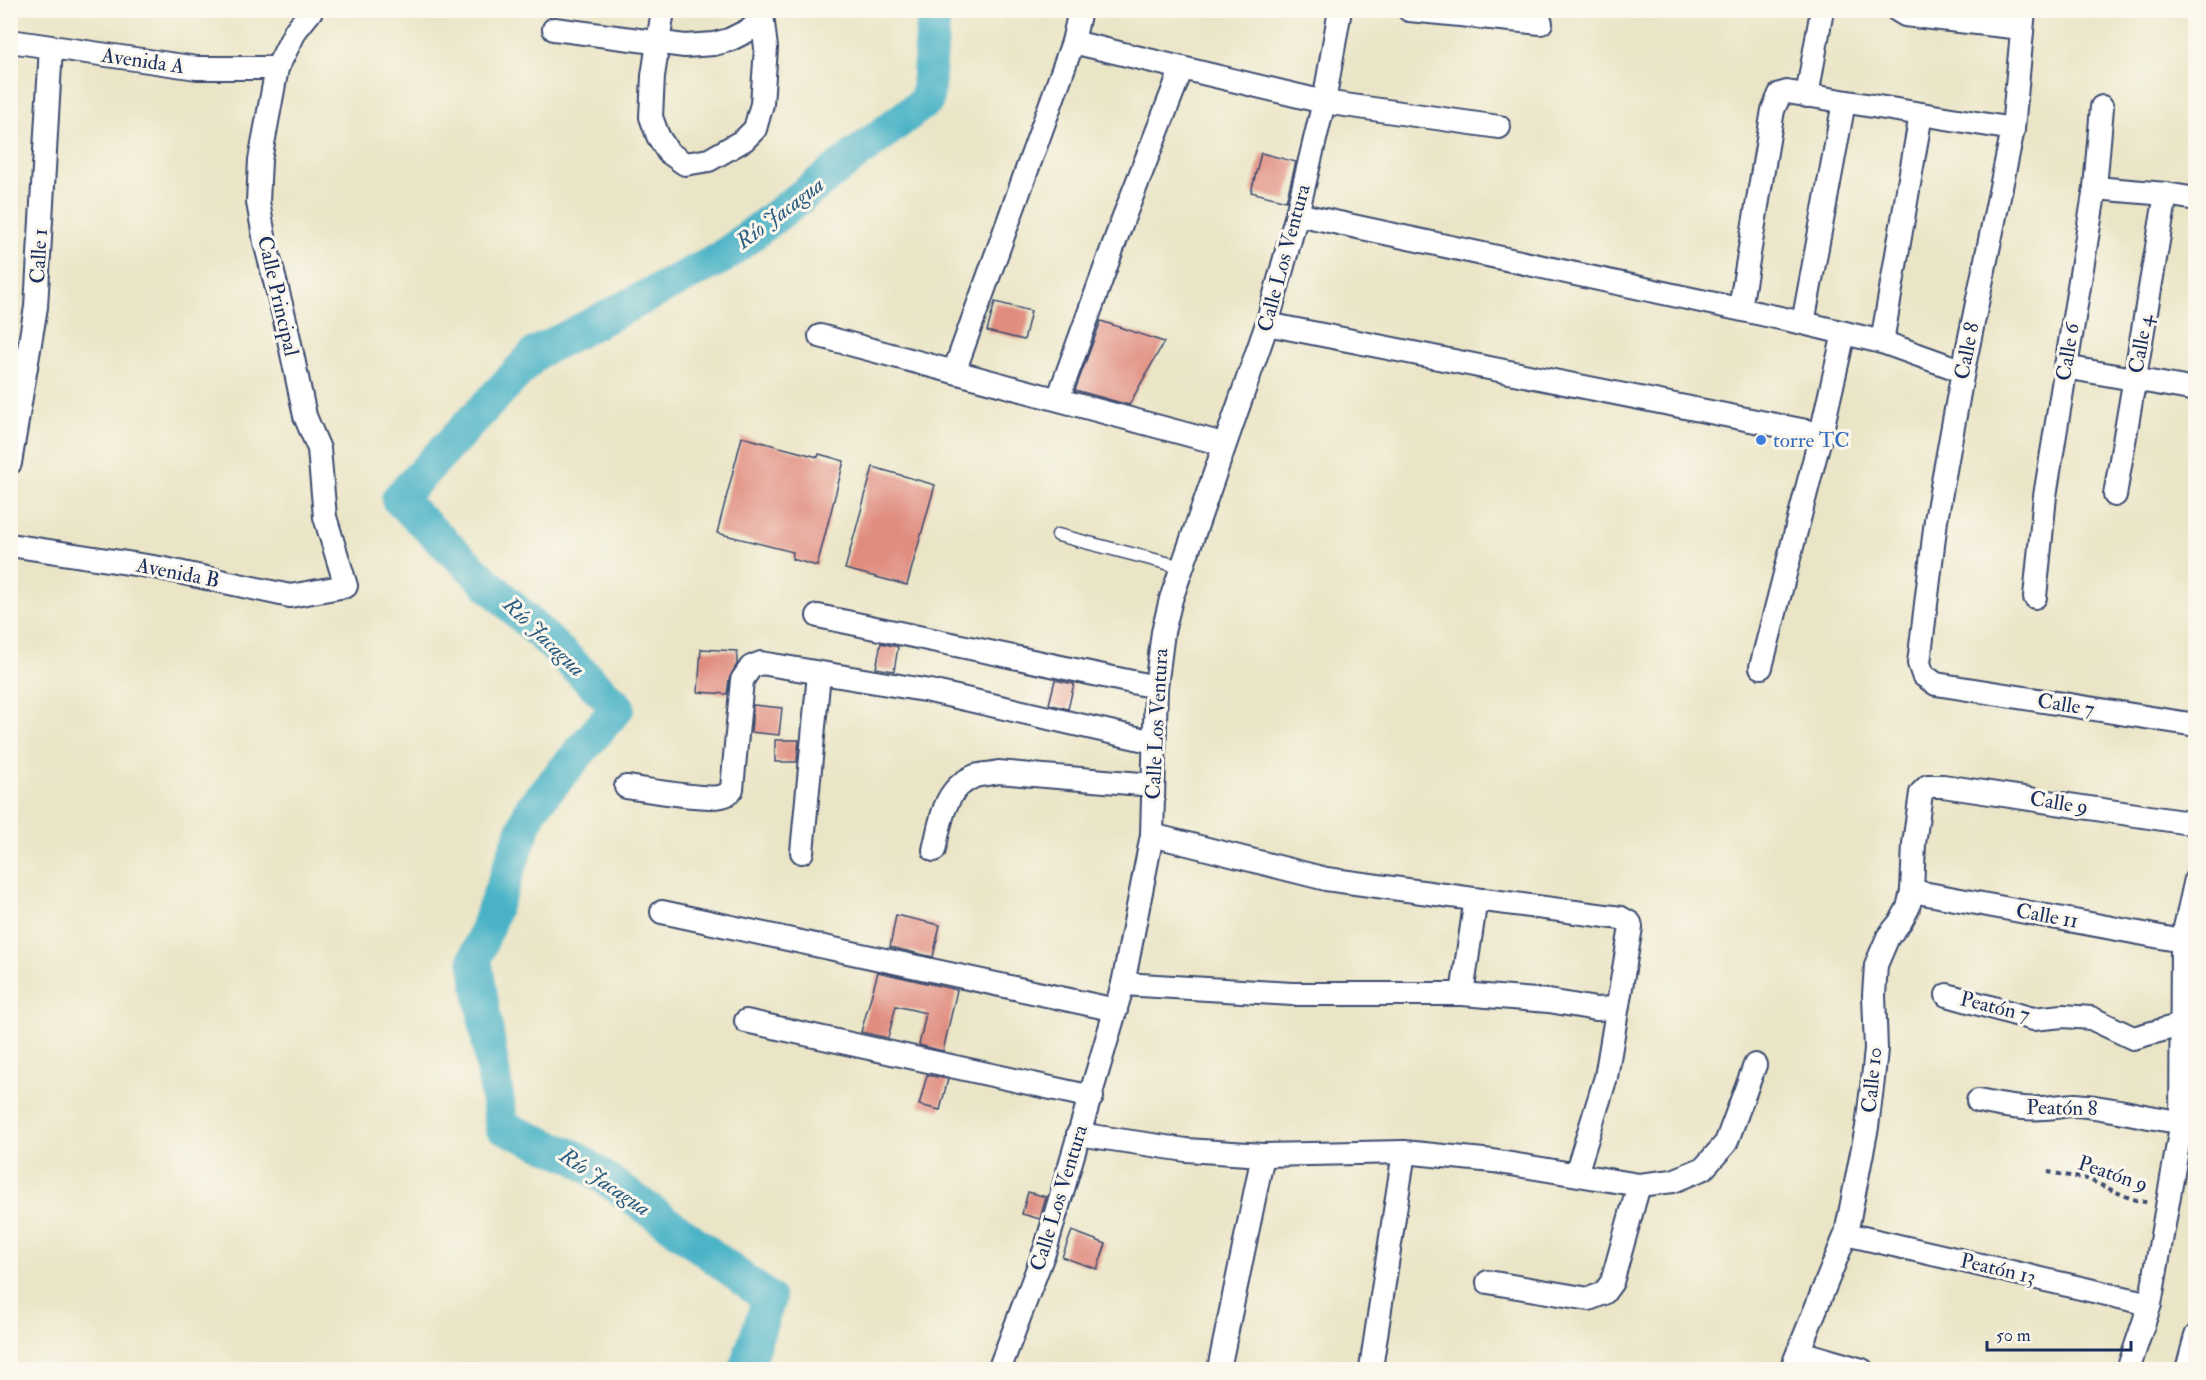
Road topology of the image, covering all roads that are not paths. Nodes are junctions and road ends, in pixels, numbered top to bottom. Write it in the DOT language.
graph roads {
  1 [pos="312,10"];
  2 [pos="663,10"];
  3 [pos="1080,10"];
  4 [pos="1340,10"];
  5 [pos="1409,10"];
  6 [pos="1822,10"];
  7 [pos="1897,10"];
  8 [pos="757,17"];
  9 [pos="2023,19"];
  10 [pos="1541,23"];
  11 [pos="554,29"];
  12 [pos="10,41"];
  13 [pos="657,41"];
  14 [pos="1073,42"];
  15 [pos="51,47"];
  16 [pos="277,68"];
  17 [pos="1182,68"];
  18 [pos="1807,96"];
  19 [pos="1324,102"];
  20 [pos="1844,102"];
  21 [pos="2102,107"];
  22 [pos="1921,114"];
  23 [pos="1499,127"];
  24 [pos="2013,129"];
  25 [pos="2095,188"];
  26 [pos="2166,194"];
  27 [pos="2196,199"];
  28 [pos="1297,214"];
  29 [pos="1740,308"];
  30 [pos="1803,322"];
  31 [pos="1267,324"];
  32 [pos="1844,333"];
  33 [pos="820,336"];
  34 [pos="1882,342"];
  35 [pos="2065,367"];
  36 [pos="1963,370"];
  37 [pos="954,372"];
  38 [pos="2135,378"];
  39 [pos="2195,384"];
  40 [pos="1058,399"];
  41 [pos="1821,434"];
  42 [pos="1223,444"];
  43 [pos="10,464"];
  44 [pos="2115,495"];
  45 [pos="1058,535"];
  46 [pos="10,545"];
  47 [pos="1182,567"];
  48 [pos="346,586"];
  49 [pos="2035,597"];
  50 [pos="818,616"];
  51 [pos="1761,667"];
  52 [pos="819,674"];
  53 [pos="1936,684"];
  54 [pos="1156,687"];
  55 [pos="2196,725"];
  56 [pos="1154,742"];
  57 [pos="1153,785"];
  58 [pos="626,787"];
  59 [pos="1924,788"];
  60 [pos="2196,824"];
  61 [pos="1152,835"];
  62 [pos="934,850"];
  63 [pos="802,852"];
  64 [pos="2196,879"];
  65 [pos="1912,891"];
  66 [pos="1481,900"];
  67 [pos="662,912"];
  68 [pos="2182,941"];
  69 [pos="1123,984"];
  70 [pos="1462,994"];
  71 [pos="1947,995"];
  72 [pos="1616,1008"];
  73 [pos="1116,1010"];
  74 [pos="746,1021"];
  75 [pos="2181,1025"];
  76 [pos="1755,1065"];
  77 [pos="1092,1097"];
  78 [pos="1978,1101"];
  79 [pos="2181,1122"];
  80 [pos="1078,1134"];
  81 [pos="1404,1152"];
  82 [pos="1263,1155"];
  83 [pos="1576,1174"];
  84 [pos="1638,1185"];
  85 [pos="1846,1234"];
  86 [pos="1488,1282"];
  87 [pos="2150,1304"];
  88 [pos="2196,1335"];
  89 [pos="1795,1361"];
  90 [pos="1220,1364"];
  91 [pos="1371,1368"];
  92 [pos="999,1370"];
  93 [pos="1862,1370"];
  94 [pos="2128,1370"];
  95 [pos="2187,1370"];
  1 -- 16 [label="street, Calle Principal"];
  2 -- 13 [label="street"];
  3 -- 14 [label="street"];
  4 -- 19 [label="street, Calle Los Ventura"];
  5 -- 10 [label="street"];
  6 -- 18 [label="street"];
  7 -- 9 [label="street"];
  8 -- 13 [label="street"];
  8 -- 13 [label="street"];
  9 -- 24 [label="street, Calle 8"];
  11 -- 13 [label="street"];
  12 -- 15 [label="street, Avenida A"];
  14 -- 17 [label="street"];
  14 -- 37 [label="street"];
  15 -- 16 [label="street, Avenida A"];
  15 -- 43 [label="street, Calle 1"];
  16 -- 48 [label="street, Calle Principal"];
  17 -- 19 [label="street"];
  17 -- 40 [label="street"];
  18 -- 20 [label="street"];
  18 -- 29 [label="street"];
  19 -- 23 [label="street"];
  19 -- 28 [label="street, Calle Los Ventura"];
  20 -- 22 [label="street"];
  20 -- 30 [label="street"];
  21 -- 25 [label="street, Calle 6"];
  22 -- 24 [label="street"];
  22 -- 34 [label="street"];
  24 -- 36 [label="street, Calle 8"];
  25 -- 26 [label="street"];
  25 -- 35 [label="street, Calle 6"];
  26 -- 27 [label="street"];
  26 -- 38 [label="street, Calle 4"];
  28 -- 29 [label="street"];
  28 -- 31 [label="street, Calle Los Ventura"];
  29 -- 30 [label="street"];
  30 -- 32 [label="street"];
  31 -- 41 [label="street"];
  31 -- 42 [label="street, Calle Los Ventura"];
  32 -- 34 [label="street"];
  32 -- 41 [label="street"];
  33 -- 37 [label="street"];
  34 -- 36 [label="street"];
  35 -- 38 [label="street"];
  35 -- 49 [label="street, Calle 6"];
  36 -- 53 [label="street, Calle 8"];
  37 -- 40 [label="street"];
  38 -- 39 [label="street"];
  38 -- 44 [label="street, Calle 4"];
  40 -- 42 [label="street"];
  41 -- 51 [label="street"];
  42 -- 47 [label="street, Calle Los Ventura"];
  45 -- 47 [label="lane"];
  46 -- 48 [label="street, Avenida B"];
  47 -- 54 [label="street, Calle Los Ventura"];
  50 -- 54 [label="street"];
  52 -- 56 [label="street"];
  52 -- 58 [label="street"];
  52 -- 63 [label="street"];
  53 -- 55 [label="street, Calle 7"];
  54 -- 56 [label="street, Calle Los Ventura"];
  56 -- 57 [label="street, Calle Los Ventura"];
  57 -- 61 [label="street, Calle Los Ventura"];
  57 -- 62 [label="street"];
  59 -- 60 [label="street, Calle 9"];
  59 -- 65 [label="street, Calle 10"];
  61 -- 66 [label="street"];
  61 -- 69 [label="street, Calle Los Ventura"];
  64 -- 68 [label="street"];
  65 -- 68 [label="street, Calle 11"];
  65 -- 85 [label="street, Calle 10"];
  66 -- 70 [label="street"];
  66 -- 72 [label="street"];
  67 -- 73 [label="street"];
  68 -- 75 [label="street"];
  69 -- 70 [label="street"];
  69 -- 73 [label="street, Calle Los Ventura"];
  70 -- 72 [label="street"];
  71 -- 75 [label="street, Peatón 7"];
  72 -- 83 [label="street"];
  73 -- 77 [label="street, Calle Los Ventura"];
  74 -- 77 [label="street"];
  75 -- 79 [label="street"];
  76 -- 84 [label="street"];
  77 -- 80 [label="street, Calle Los Ventura"];
  78 -- 79 [label="street, Peatón 8"];
  79 -- 87 [label="street"];
  80 -- 82 [label="street"];
  80 -- 92 [label="street, Calle Los Ventura"];
  81 -- 82 [label="street"];
  81 -- 83 [label="street"];
  81 -- 91 [label="street"];
  82 -- 90 [label="street"];
  83 -- 84 [label="street"];
  84 -- 86 [label="street"];
  85 -- 87 [label="street, Peatón 13"];
  85 -- 89 [label="street, Calle 10"];
  87 -- 94 [label="street"];
  88 -- 95 [label="street"];
  89 -- 93 [label="street"];
}
